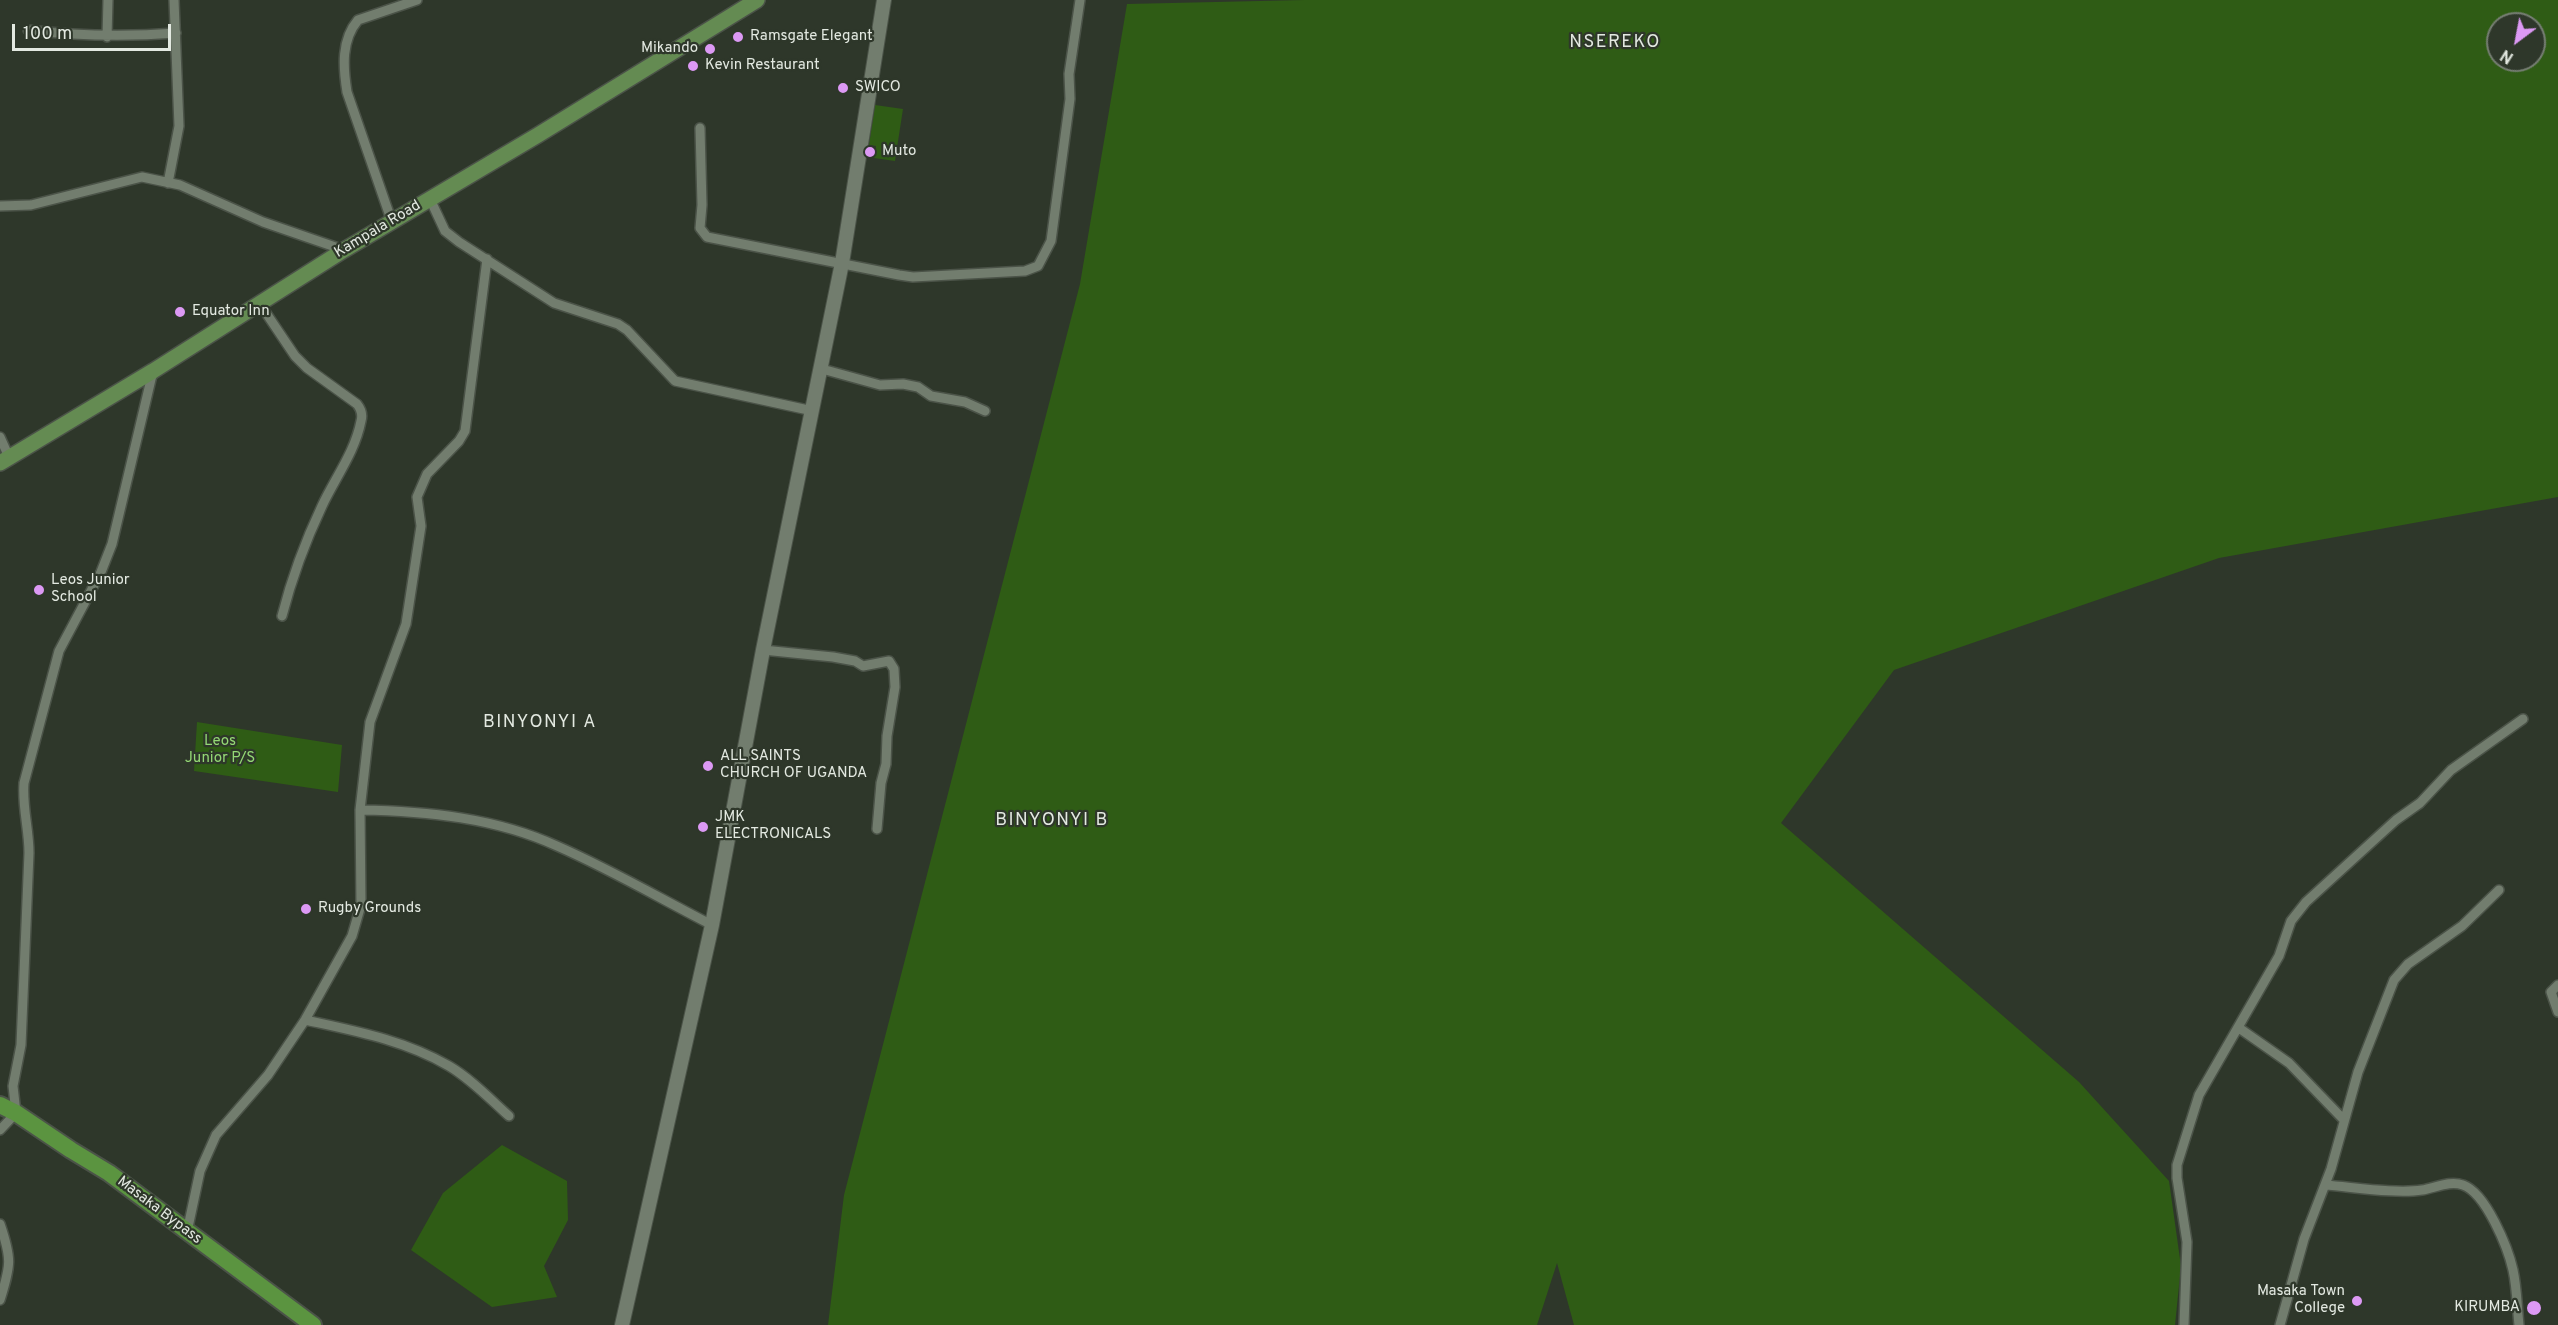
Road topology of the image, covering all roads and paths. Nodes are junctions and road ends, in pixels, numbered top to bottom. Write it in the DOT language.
graph roads {
  1 [pos="108,0"];
  2 [pos="174,0"];
  3 [pos="417,0"];
  4 [pos="757,0"];
  5 [pos="884,0"];
  6 [pos="1080,0"];
  7 [pos="28,30"];
  8 [pos="176,33"];
  9 [pos="107,36"];
  10 [pos="700,128"];
  11 [pos="168,183"];
  12 [pos="430,199"];
  13 [pos="0,206"];
  14 [pos="392,222"];
  15 [pos="344,250"];
  16 [pos="487,259"];
  17 [pos="843,263"];
  18 [pos="260,304"];
  19 [pos="822,369"];
  20 [pos="153,371"];
  21 [pos="813,411"];
  22 [pos="985,411"];
  23 [pos="0,437"];
  24 [pos="5,460"];
  25 [pos="282,615"];
  26 [pos="763,650"];
  27 [pos="2523,719"];
  28 [pos="360,810"];
  29 [pos="877,829"];
  30 [pos="2499,890"];
  31 [pos="712,925"];
  32 [pos="2558,985"];
  33 [pos="2558,1012"];
  34 [pos="305,1020"];
  35 [pos="2239,1028"];
  36 [pos="0,1105"];
  37 [pos="16,1113"];
  38 [pos="509,1116"];
  39 [pos="2344,1120"];
  40 [pos="0,1130"];
  41 [pos="2325,1185"];
  42 [pos="0,1224"];
  43 [pos="187,1232"];
  44 [pos="0,1300"];
  45 [pos="313,1325"];
  46 [pos="622,1325"];
  47 [pos="2184,1325"];
  48 [pos="2280,1325"];
  49 [pos="2519,1325"];
  1 -- 9 [label="street"];
  2 -- 8 [label="street"];
  3 -- 14 [label="street"];
  4 -- 12 [label="main road, Kampala Road"];
  5 -- 17 [label="main road"];
  6 -- 17 [label="street"];
  7 -- 9 [label="street"];
  8 -- 9 [label="street"];
  8 -- 11 [label="street"];
  10 -- 17 [label="street"];
  11 -- 13 [label="street"];
  11 -- 15 [label="street"];
  12 -- 14 [label="main road, Kampala Road"];
  12 -- 16 [label="street"];
  14 -- 15 [label="main road, Kampala Road"];
  15 -- 18 [label="main road, Kampala Road"];
  16 -- 21 [label="street"];
  16 -- 28 [label="street"];
  17 -- 19 [label="main road"];
  18 -- 20 [label="main road, Kampala Road"];
  18 -- 25 [label="street"];
  19 -- 21 [label="main road"];
  19 -- 22 [label="street"];
  20 -- 24 [label="main road, Kampala Road"];
  20 -- 37 [label="street"];
  21 -- 26 [label="main road"];
  23 -- 24 [label="street"];
  26 -- 29 [label="street"];
  26 -- 31 [label="main road"];
  27 -- 35 [label="street"];
  28 -- 31 [label="street"];
  28 -- 34 [label="street"];
  30 -- 39 [label="street"];
  31 -- 46 [label="main road"];
  32 -- 33 [label="street"];
  34 -- 38 [label="street"];
  34 -- 43 [label="street"];
  35 -- 39 [label="street"];
  35 -- 47 [label="street"];
  36 -- 37 [label="highway, Masaka Bypass"];
  37 -- 40 [label="street"];
  37 -- 43 [label="highway, Masaka Bypass"];
  39 -- 41 [label="street"];
  41 -- 48 [label="street"];
  41 -- 49 [label="street"];
  42 -- 44 [label="street"];
  43 -- 45 [label="highway, Masaka Bypass"];
}
